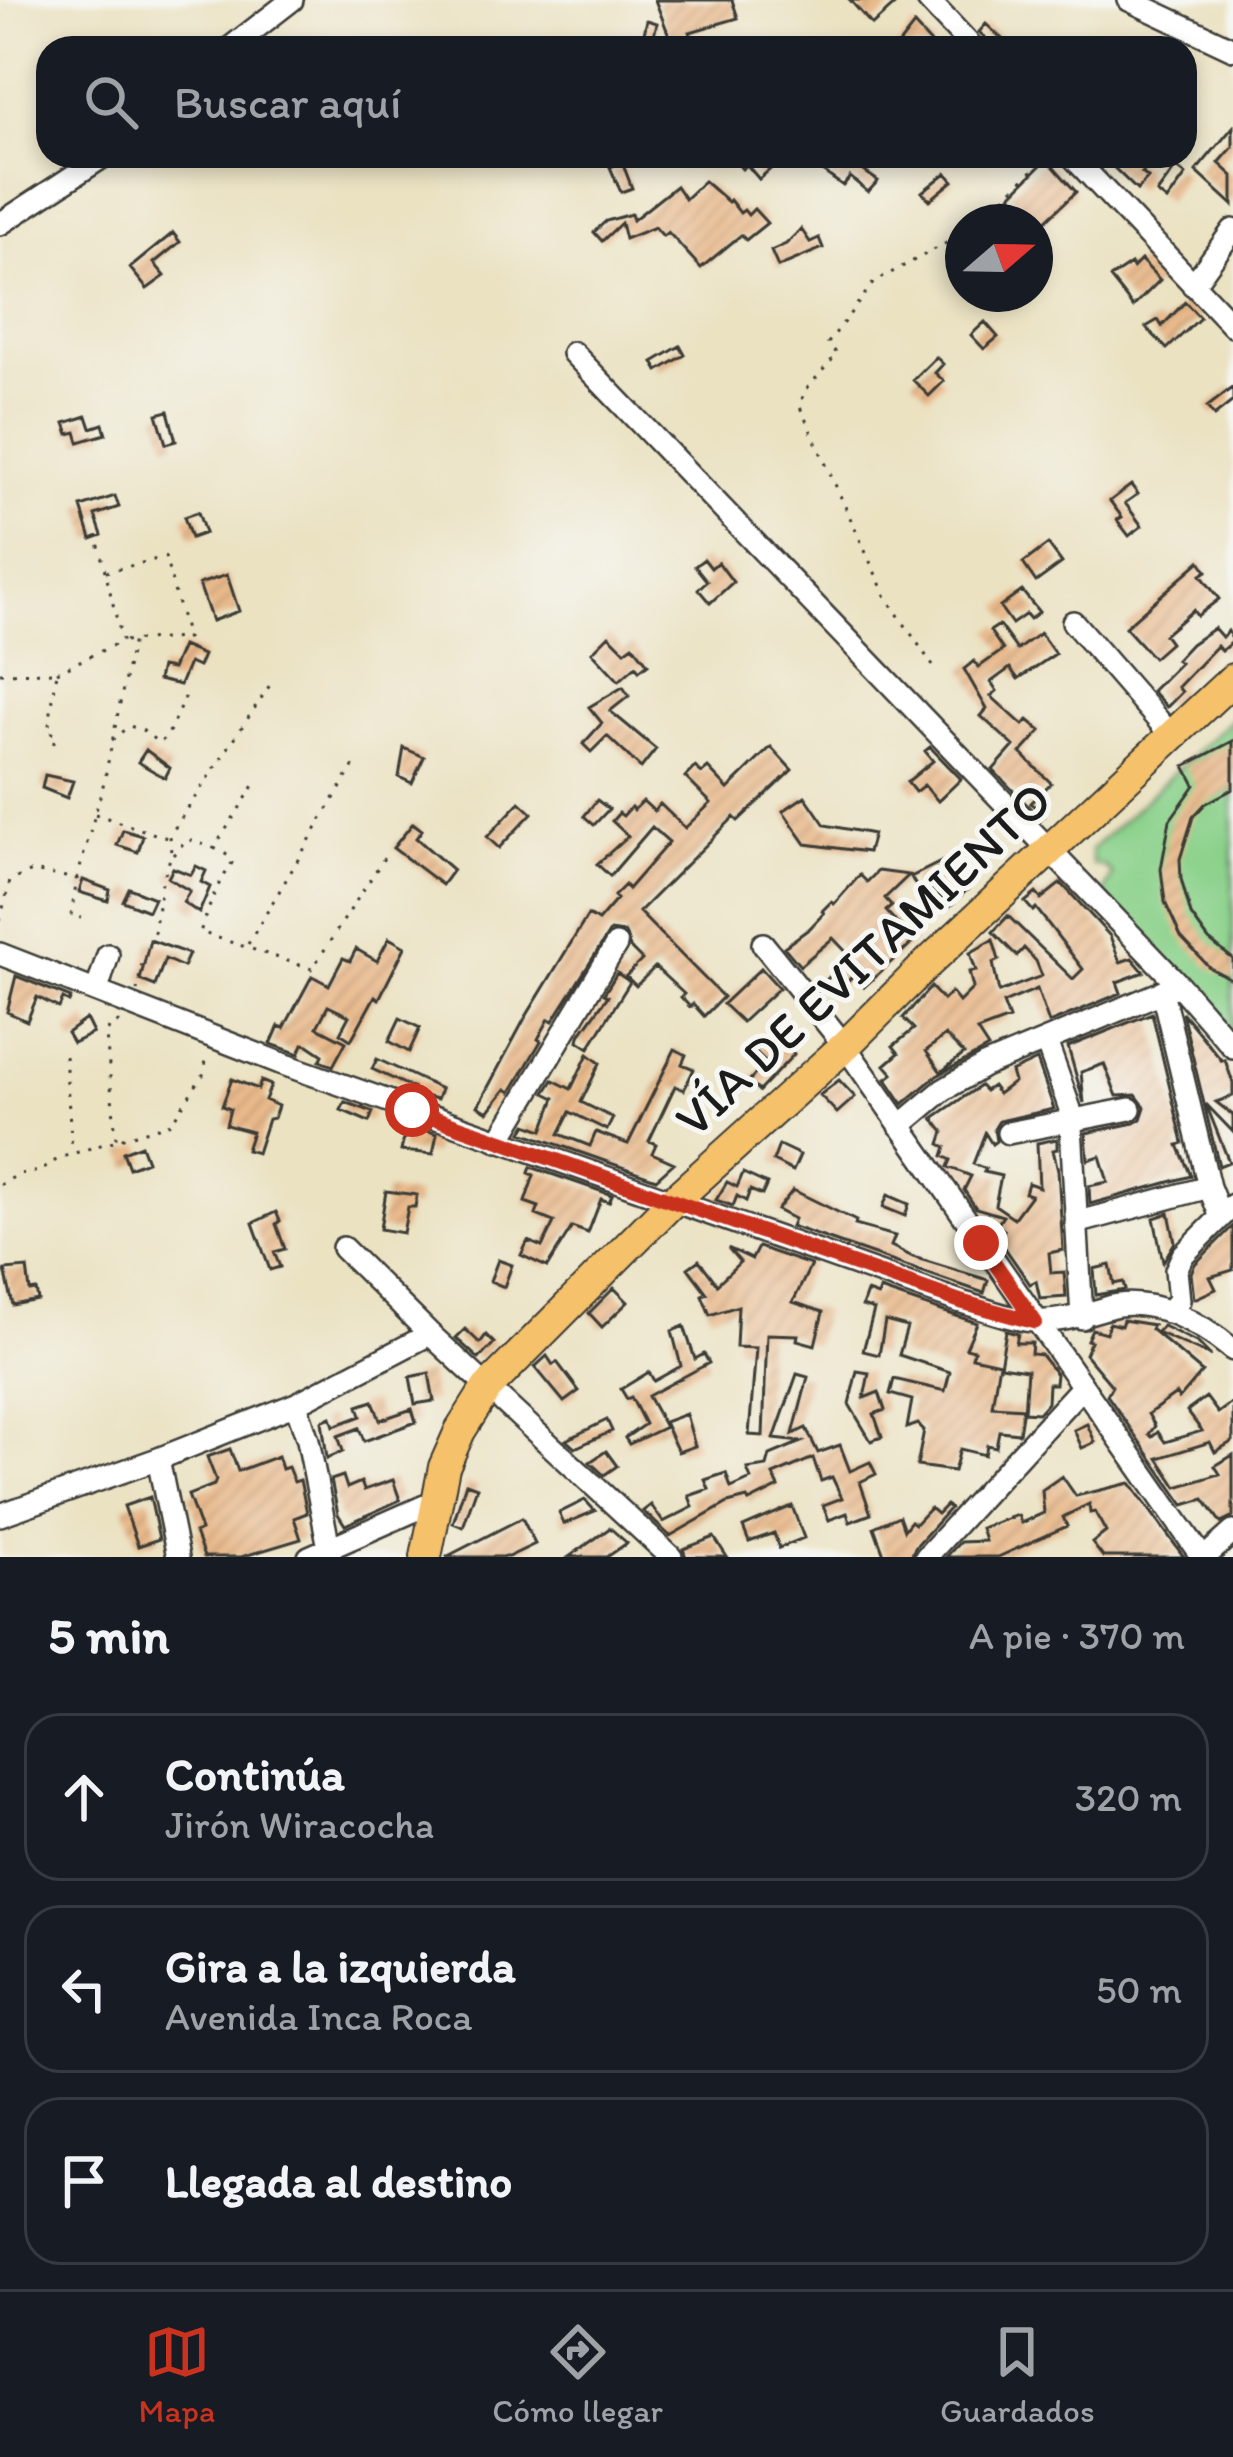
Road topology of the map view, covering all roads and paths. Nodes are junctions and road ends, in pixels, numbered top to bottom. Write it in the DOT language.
graph roads {
  1 [pos="292,0"];
  2 [pos="928,0"];
  3 [pos="1129,0"];
  4 [pos="246,36"];
  5 [pos="962,36"];
  6 [pos="1233,49"];
  7 [pos="86,168"];
  8 [pos="1035,168"];
  9 [pos="1083,168"];
  10 [pos="997,204"];
  11 [pos="0,224"];
  12 [pos="1233,230"];
  13 [pos="945,244"];
  14 [pos="1193,285"];
  15 [pos="1233,326"];
  16 [pos="573,353"];
  17 [pos="98,542"];
  18 [pos="106,572"];
  19 [pos="1073,622"];
  20 [pos="133,639"];
  21 [pos="122,640"];
  22 [pos="933,666"];
  23 [pos="57,672"];
  24 [pos="0,673"];
  25 [pos="1233,679"];
  26 [pos="270,685"];
  27 [pos="186,694"];
  28 [pos="1172,736"];
  29 [pos="111,742"];
  30 [pos="53,749"];
  31 [pos="354,764"];
  32 [pos="255,784"];
  33 [pos="94,814"];
  34 [pos="171,840"];
  35 [pos="214,848"];
  36 [pos="1050,849"];
  37 [pos="171,855"];
  38 [pos="386,855"];
  39 [pos="0,875"];
  40 [pos="14,878"];
  41 [pos="77,879"];
  42 [pos="81,918"];
  43 [pos="0,920"];
  44 [pos="154,933"];
  45 [pos="616,944"];
  46 [pos="764,944"];
  47 [pos="247,945"];
  48 [pos="0,954"];
  49 [pos="108,955"];
  50 [pos="143,956"];
  51 [pos="1171,988"];
  52 [pos="97,989"];
  53 [pos="131,1011"];
  54 [pos="211,1035"];
  55 [pos="1046,1041"];
  56 [pos="845,1046"];
  57 [pos="1233,1047"];
  58 [pos="64,1056"];
  59 [pos="1130,1109"];
  60 [pos="1070,1121"];
  61 [pos="900,1126"];
  62 [pos="1008,1132"];
  63 [pos="116,1139"];
  64 [pos="499,1141"];
  65 [pos="73,1153"];
  66 [pos="0,1185"];
  67 [pos="1209,1187"];
  68 [pos="672,1202"];
  69 [pos="1227,1211"];
  70 [pos="1076,1223"];
  71 [pos="344,1248"];
  72 [pos="1168,1312"];
  73 [pos="1082,1318"];
  74 [pos="1035,1322"];
  75 [pos="430,1334"];
  76 [pos="1233,1350"];
  77 [pos="1082,1387"];
  78 [pos="487,1388"];
  79 [pos="296,1404"];
  80 [pos="158,1459"];
  81 [pos="436,1501"];
  82 [pos="0,1515"];
  83 [pos="1233,1532"];
  84 [pos="319,1552"];
  85 [pos="178,1557"];
  86 [pos="426,1557"];
  87 [pos="670,1557"];
  88 [pos="926,1557"];
  89 [pos="1204,1557"];
  1 -- 4 [label="street"];
  2 -- 5 [label="street"];
  3 -- 6 [label="street"];
  7 -- 11 [label="street"];
  8 -- 10 [label="path"];
  9 -- 14 [label="street"];
  12 -- 14 [label="street"];
  13 -- 22 [label="path"];
  14 -- 15 [label="street"];
  16 -- 36 [label="street"];
  17 -- 18 [label="path"];
  18 -- 20 [label="path"];
  18 -- 21 [label="path"];
  19 -- 28 [label="street"];
  20 -- 21 [label="path"];
  20 -- 29 [label="path"];
  21 -- 23 [label="path"];
  23 -- 24 [label="path"];
  23 -- 30 [label="path"];
  25 -- 28 [label="highway, VÍA DE EVITAMIENTO"];
  26 -- 34 [label="path"];
  27 -- 29 [label="path"];
  28 -- 36 [label="highway, VÍA DE EVITAMIENTO"];
  29 -- 33 [label="path"];
  31 -- 47 [label="path"];
  32 -- 35 [label="path"];
  33 -- 34 [label="path"];
  33 -- 41 [label="path"];
  34 -- 37 [label="path"];
  35 -- 37 [label="path"];
  35 -- 47 [label="path"];
  36 -- 51 [label="street"];
  36 -- 56 [label="highway, VÍA DE EVITAMIENTO"];
  37 -- 44 [label="path"];
  38 -- 47 [label="path"];
  39 -- 40 [label="path"];
  40 -- 41 [label="path"];
  40 -- 43 [label="path"];
  41 -- 42 [label="path"];
  45 -- 64 [label="street"];
  46 -- 56 [label="street"];
  48 -- 52 [label="street"];
  49 -- 52 [label="street"];
  50 -- 53 [label="path"];
  51 -- 55 [label="street"];
  51 -- 57 [label="street"];
  51 -- 67 [label="street"];
  52 -- 53 [label="street"];
  53 -- 54 [label="street"];
  53 -- 63 [label="path"];
  54 -- 63 [label="path"];
  54 -- 64 [label="street"];
  55 -- 60 [label="street"];
  55 -- 61 [label="street"];
  56 -- 61 [label="street"];
  56 -- 68 [label="highway, VÍA DE EVITAMIENTO"];
  58 -- 65 [label="path"];
  59 -- 60 [label="street"];
  60 -- 62 [label="street"];
  60 -- 70 [label="street"];
  61 -- 74 [label="street"];
  63 -- 65 [label="path"];
  64 -- 68 [label="street"];
  65 -- 66 [label="path"];
  67 -- 69 [label="street"];
  67 -- 70 [label="street"];
  68 -- 74 [label="street"];
  68 -- 78 [label="highway, VÍA DE EVITAMIENTO"];
  69 -- 72 [label="street"];
  70 -- 73 [label="street"];
  71 -- 75 [label="street"];
  72 -- 73 [label="street"];
  72 -- 76 [label="street"];
  73 -- 74 [label="street"];
  74 -- 77 [label="street"];
  75 -- 78 [label="street"];
  75 -- 79 [label="street"];
  77 -- 88 [label="street"];
  77 -- 89 [label="street"];
  78 -- 81 [label="highway, VÍA DE EVITAMIENTO"];
  78 -- 87 [label="street"];
  79 -- 80 [label="street"];
  79 -- 84 [label="street"];
  80 -- 82 [label="street"];
  80 -- 85 [label="street"];
  81 -- 84 [label="street"];
  81 -- 86 [label="highway, VÍA DE EVITAMIENTO"];
  83 -- 89 [label="street"];
}
